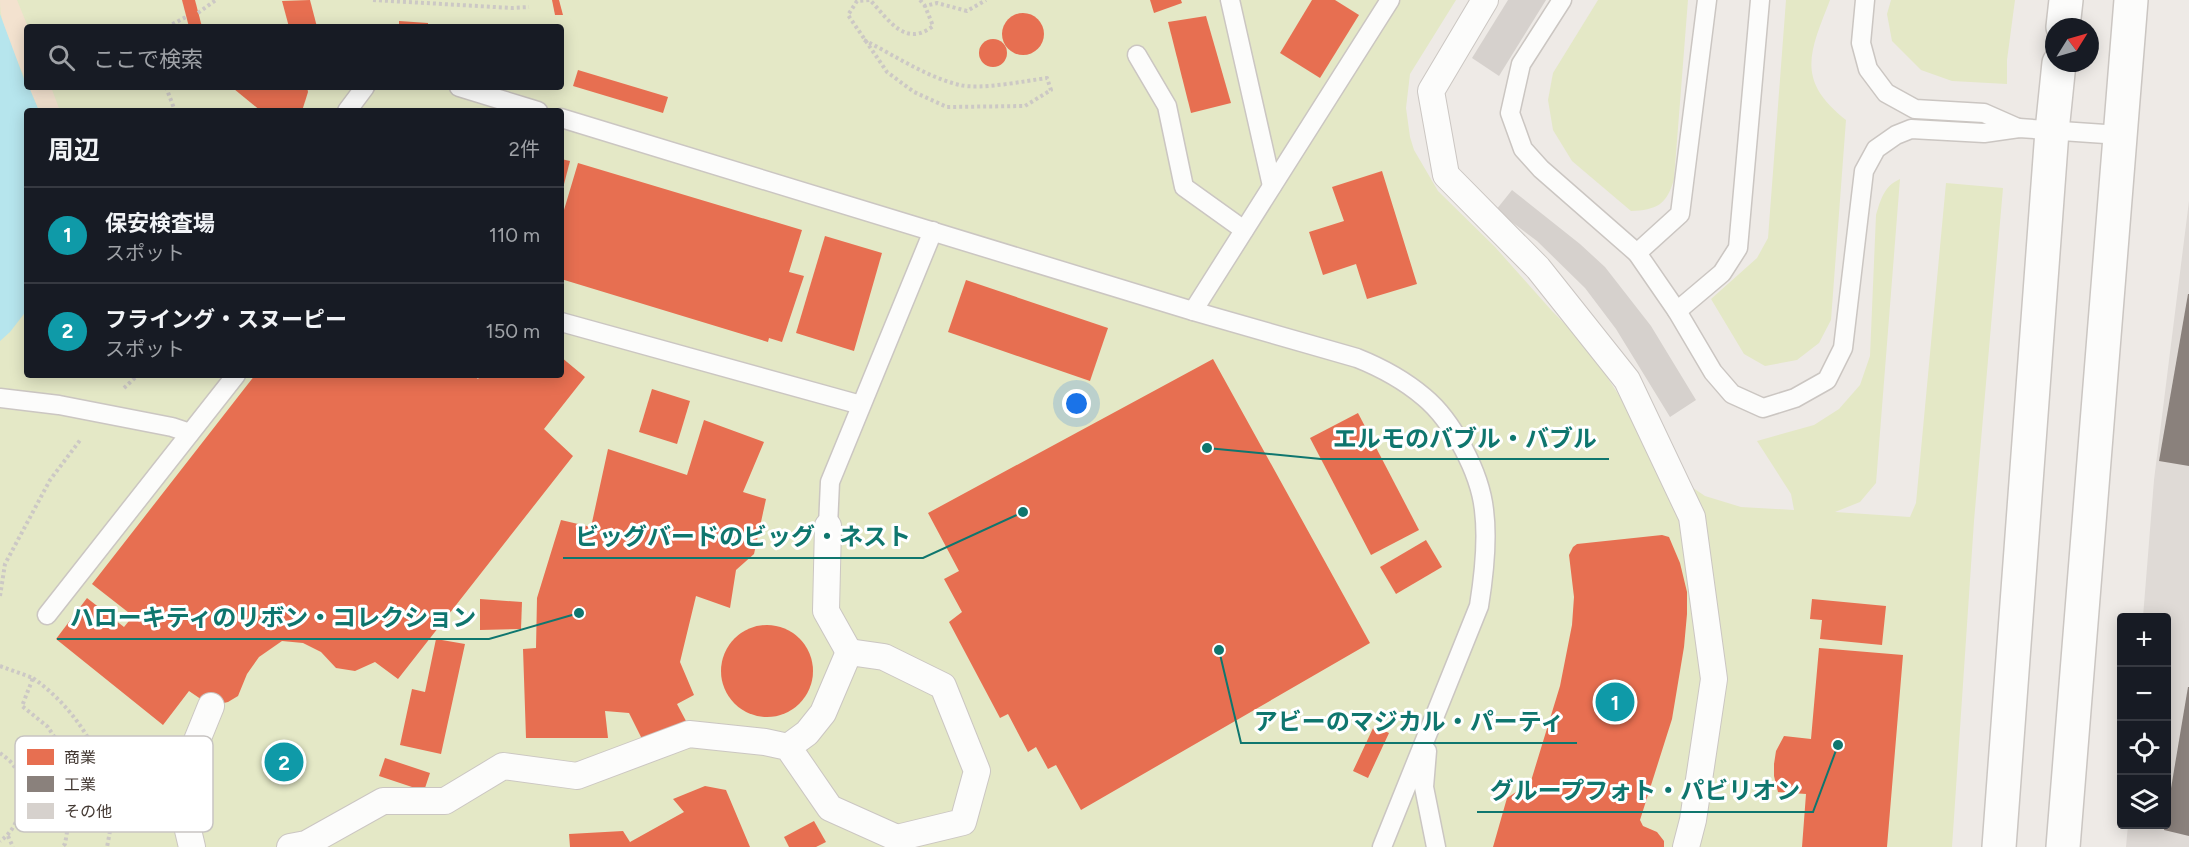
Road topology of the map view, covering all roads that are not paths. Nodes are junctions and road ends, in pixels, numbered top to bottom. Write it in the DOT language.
graph roads {
  1 [pos="1230,0"];
  2 [pos="1390,0"];
  3 [pos="1485,0"];
  4 [pos="1562,0"];
  5 [pos="1707,0"];
  6 [pos="1760,0"];
  7 [pos="1865,0"];
  8 [pos="2066,0"];
  9 [pos="2131,0"];
  10 [pos="2064,18"];
  11 [pos="1137,55"];
  12 [pos="2058,72"];
  13 [pos="364,90"];
  14 [pos="469,90"];
  15 [pos="349,108"];
  16 [pos="528,108"];
  17 [pos="564,119"];
  18 [pos="2019,129"];
  19 [pos="2052,131"];
  20 [pos="2120,135"];
  21 [pos="1272,186"];
  22 [pos="1244,230"];
  23 [pos="933,231"];
  24 [pos="1637,253"];
  25 [pos="1193,311"];
  26 [pos="1677,311"];
  27 [pos="564,323"];
  28 [pos="234,378"];
  29 [pos="0,398"];
  30 [pos="861,405"];
  31 [pos="190,433"];
  32 [pos="828,526"];
  33 [pos="48,615"];
  34 [pos="849,652"];
  35 [pos="211,706"];
  36 [pos="1429,731"];
  37 [pos="199,736"];
  38 [pos="788,747"];
  39 [pos="188,832"];
  40 [pos="917,840"];
  41 [pos="192,847"];
  42 [pos="290,847"];
  43 [pos="1382,847"];
  44 [pos="1436,847"];
  45 [pos="1686,847"];
  46 [pos="1999,847"];
  47 [pos="2063,847"];
  1 -- 21 [label="lane"];
  2 -- 21 [label="lane"];
  3 -- 45 [label="street"];
  4 -- 24 [label="lane"];
  5 -- 24 [label="lane"];
  6 -- 26 [label="lane"];
  7 -- 18 [label="lane"];
  8 -- 10 [label="street"];
  9 -- 20 [label="street"];
  11 -- 22 [label="lane"];
  12 -- 19 [label="street"];
  13 -- 15 [label="lane"];
  14 -- 16 [label="lane"];
  17 -- 23 [label="lane"];
  18 -- 19 [label="lane"];
  18 -- 26 [label="lane"];
  19 -- 20 [label="lane"];
  19 -- 46 [label="street"];
  20 -- 47 [label="street"];
  21 -- 22 [label="lane"];
  22 -- 25 [label="lane"];
  23 -- 25 [label="lane"];
  23 -- 30 [label="lane"];
  24 -- 26 [label="lane"];
  25 -- 36 [label="lane"];
  27 -- 30 [label="lane"];
  28 -- 31 [label="lane"];
  29 -- 31 [label="lane"];
  30 -- 32 [label="lane"];
  31 -- 33 [label="lane"];
  32 -- 34 [label="street"];
  34 -- 38 [label="street"];
  34 -- 40 [label="street"];
  35 -- 37 [label="street"];
  36 -- 43 [label="lane"];
  36 -- 44 [label="lane"];
  38 -- 40 [label="street"];
  38 -- 42 [label="street"];
  39 -- 41 [label="street"];
}
